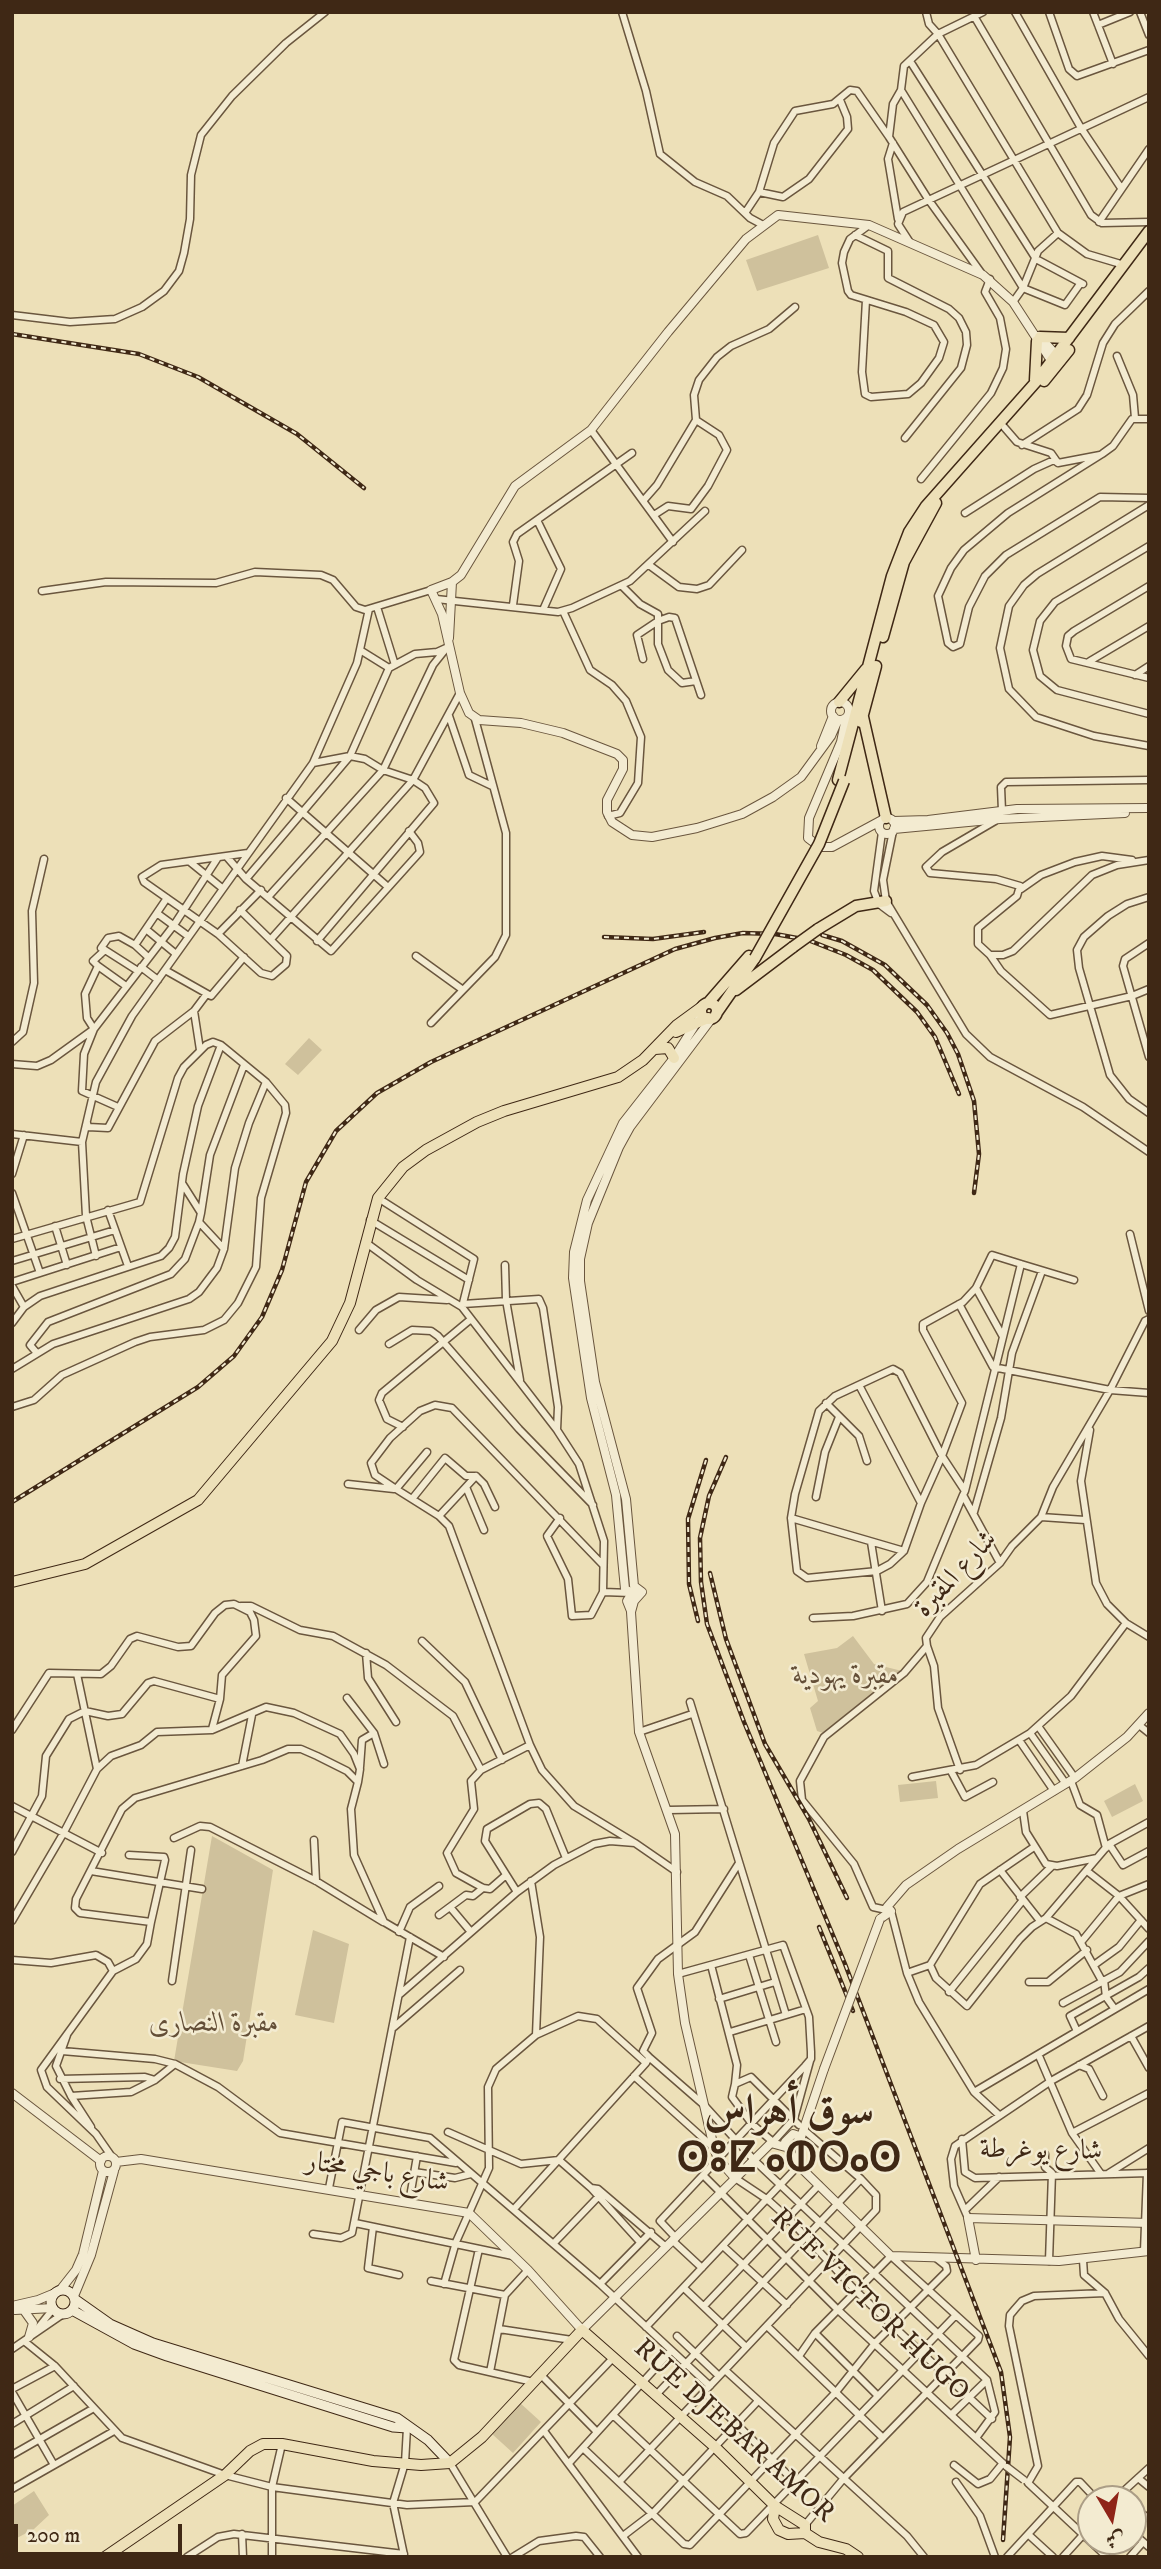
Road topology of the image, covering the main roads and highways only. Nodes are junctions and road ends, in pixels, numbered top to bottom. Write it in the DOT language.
graph roads {
  1 [pos="1149,231"];
  2 [pos="1149,242"];
  3 [pos="1069,338"];
  4 [pos="1056,361"];
  5 [pos="1035,383"];
  6 [pos="868,667"];
  7 [pos="839,702"];
  8 [pos="863,717"];
  9 [pos="841,780"];
  10 [pos="890,823"];
  11 [pos="882,903"];
  12 [pos="752,957"];
  13 [pos="736,990"];
  14 [pos="707,1014"];
  15 [pos="666,1037"];
  16 [pos="654,1049"];
  17 [pos="674,1058"];
  18 [pos="12,1582"];
  19 [pos="75,2298"];
  20 [pos="68,2312"];
  21 [pos="407,2428"];
  22 [pos="450,2463"];
  23 [pos="775,2506"];
  24 [pos="805,2529"];
  25 [pos="108,2556"];
  26 [pos="858,2557"];
  1 -- 3 [label="highway"];
  2 -- 4 [label="highway"];
  3 -- 4 [label="highway"];
  3 -- 5 [label="highway"];
  4 -- 5 [label="highway"];
  4 -- 8 [label="highway"];
  5 -- 6 [label="highway"];
  6 -- 7 [label="highway"];
  6 -- 9 [label="highway"];
  8 -- 9 [label="highway"];
  8 -- 10 [label="highway"];
  9 -- 12 [label="highway, bridge"];
  11 -- 13 [label="highway, bridge"];
  12 -- 13 [label="highway"];
  12 -- 14 [label="highway"];
  13 -- 14 [label="highway"];
  14 -- 15 [label="main road"];
  14 -- 15 [label="main road"];
  15 -- 16 [label="main road"];
  16 -- 17 [label="main road"];
  16 -- 18 [label="main road"];
  19 -- 20 [label="main road"];
  19 -- 20 [label="main road"];
  19 -- 21 [label="main road"];
  20 -- 21 [label="main road"];
  21 -- 22 [label="main road"];
  22 -- 23 [label="main road, RUE DJEBAR AMOR"];
  22 -- 25 [label="main road"];
  23 -- 24 [label="main road, RUE DJEBAR AMOR"];
  23 -- 24 [label="main road"];
  24 -- 26 [label="main road, RUE DJEBAR AMOR"];
}
